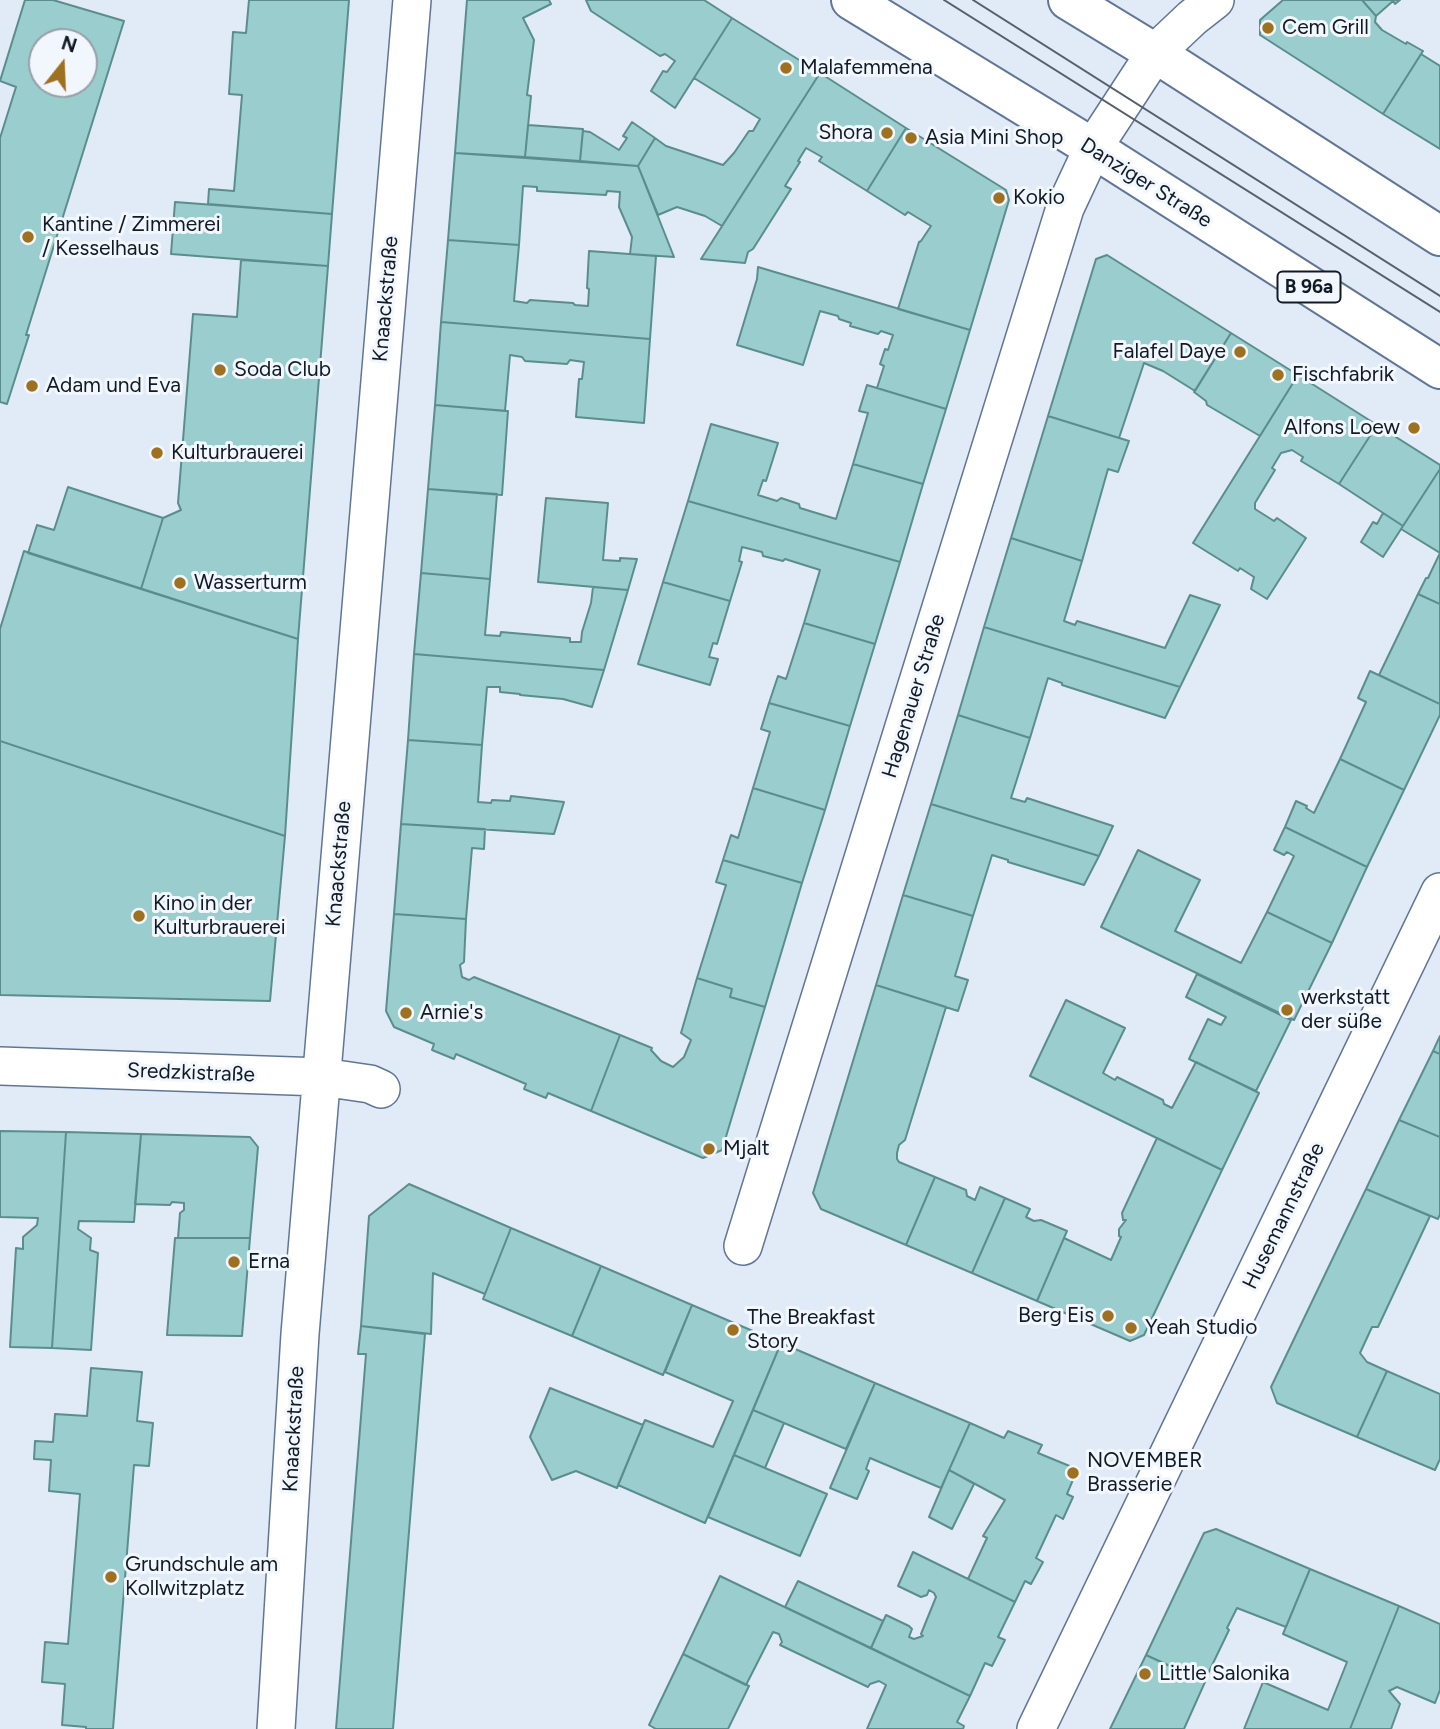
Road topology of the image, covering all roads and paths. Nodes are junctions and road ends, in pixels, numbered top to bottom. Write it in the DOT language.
graph roads {
  1 [pos="412,0"];
  2 [pos="851,0"];
  3 [pos="1068,0"];
  4 [pos="1215,0"];
  5 [pos="1155,53"];
  6 [pos="1093,148"];
  7 [pos="1440,236"];
  8 [pos="1440,369"];
  9 [pos="1440,892"];
  10 [pos="0,1066"];
  11 [pos="322,1077"];
  12 [pos="381,1089"];
  13 [pos="743,1246"];
  14 [pos="276,1729"];
  15 [pos="1036,1729"];
  1 -- 11 [label="street, Knaackstraße"];
  2 -- 6 [label="main road, Danziger Straße / B 96a"];
  3 -- 5 [label="main road"];
  4 -- 5 [label="street, Hagenauer Straße"];
  5 -- 6 [label="street, Hagenauer Straße"];
  5 -- 7 [label="main road"];
  6 -- 8 [label="main road, Danziger Straße / B 96a"];
  6 -- 13 [label="street, Hagenauer Straße"];
  9 -- 15 [label="street, Husemannstraße"];
  10 -- 11 [label="street, Sredzkistraße"];
  11 -- 12 [label="street, Sredzkistraße"];
  11 -- 14 [label="street, Knaackstraße"];
}
